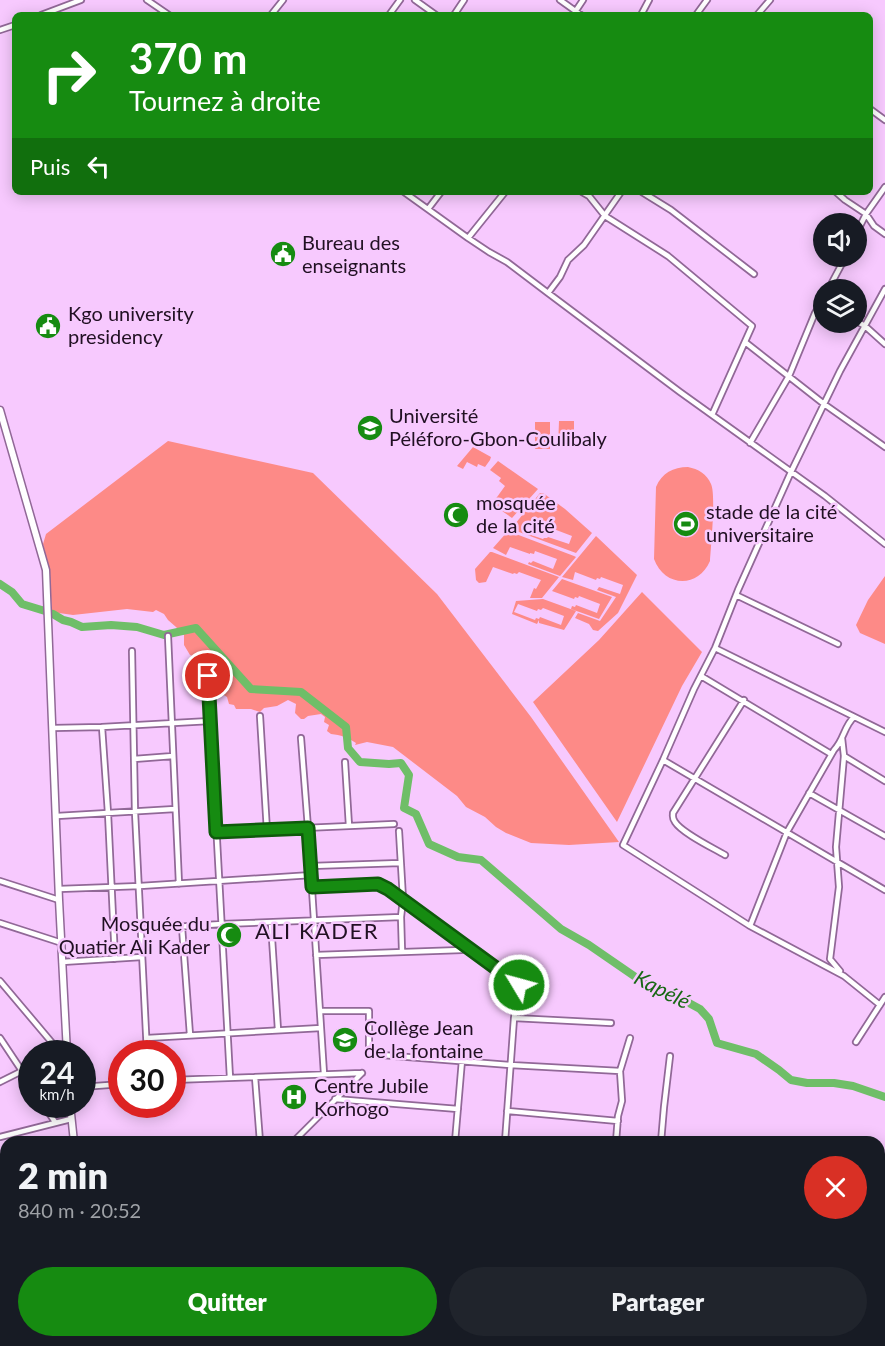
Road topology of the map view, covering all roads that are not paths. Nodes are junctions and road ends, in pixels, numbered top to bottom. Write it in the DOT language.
graph roads {
  1 [pos="81,0"];
  2 [pos="150,0"];
  3 [pos="283,0"];
  4 [pos="415,0"];
  5 [pos="560,0"];
  6 [pos="770,0"];
  7 [pos="49,12"];
  8 [pos="165,12"];
  9 [pos="273,12"];
  10 [pos="432,12"];
  11 [pos="574,12"];
  12 [pos="760,12"];
  13 [pos="885,187"];
  14 [pos="408,195"];
  15 [pos="439,195"];
  16 [pos="503,195"];
  17 [pos="587,195"];
  18 [pos="619,195"];
  19 [pos="647,195"];
  20 [pos="839,195"];
  21 [pos="428,209"];
  22 [pos="864,213"];
  23 [pos="867,213"];
  24 [pos="605,216"];
  25 [pos="867,216"];
  26 [pos="885,234"];
  27 [pos="468,238"];
  28 [pos="754,274"];
  29 [pos="885,289"];
  30 [pos="548,292"];
  31 [pos="813,318"];
  32 [pos="867,322"];
  33 [pos="867,328"];
  34 [pos="861,333"];
  35 [pos="745,342"];
  36 [pos="885,344"];
  37 [pos="789,376"];
  38 [pos="824,404"];
  39 [pos="0,410"];
  40 [pos="712,415"];
  41 [pos="750,443"];
  42 [pos="885,447"];
  43 [pos="790,472"];
  44 [pos="885,544"];
  45 [pos="736,595"];
  46 [pos="168,636"];
  47 [pos="838,644"];
  48 [pos="715,648"];
  49 [pos="132,651"];
  50 [pos="208,676"];
  51 [pos="701,676"];
  52 [pos="744,700"];
  53 [pos="260,716"];
  54 [pos="854,717"];
  55 [pos="210,721"];
  56 [pos="172,723"];
  57 [pos="133,725"];
  58 [pos="102,727"];
  59 [pos="53,728"];
  60 [pos="885,732"];
  61 [pos="301,738"];
  62 [pos="842,738"];
  63 [pos="831,754"];
  64 [pos="173,756"];
  65 [pos="844,756"];
  66 [pos="134,759"];
  67 [pos="663,760"];
  68 [pos="345,762"];
  69 [pos="695,778"];
  70 [pos="885,781"];
  71 [pos="809,793"];
  72 [pos="175,809"];
  73 [pos="840,810"];
  74 [pos="135,812"];
  75 [pos="108,813"];
  76 [pos="57,816"];
  77 [pos="394,824"];
  78 [pos="349,826"];
  79 [pos="308,828"];
  80 [pos="267,831"];
  81 [pos="399,831"];
  82 [pos="216,832"];
  83 [pos="787,832"];
  84 [pos="885,836"];
  85 [pos="725,855"];
  86 [pos="838,862"];
  87 [pos="400,863"];
  88 [pos="311,866"];
  89 [pos="312,874"];
  90 [pos="219,880"];
  91 [pos="0,881"];
  92 [pos="179,884"];
  93 [pos="140,886"];
  94 [pos="112,887"];
  95 [pos="312,887"];
  96 [pos="59,889"];
  97 [pos="885,890"];
  98 [pos="403,899"];
  99 [pos="59,900"];
  100 [pos="401,917"];
  101 [pos="313,921"];
  102 [pos="0,923"];
  103 [pos="271,923"];
  104 [pos="222,924"];
  105 [pos="750,926"];
  106 [pos="182,927"];
  107 [pos="141,929"];
  108 [pos="62,944"];
  109 [pos="466,946"];
  110 [pos="402,951"];
  111 [pos="316,955"];
  112 [pos="142,957"];
  113 [pos="115,959"];
  114 [pos="63,962"];
  115 [pos="520,976"];
  116 [pos="844,976"];
  117 [pos="0,981"];
  118 [pos="519,985"];
  119 [pos="885,997"];
  120 [pos="880,1005"];
  121 [pos="320,1011"];
  122 [pos="514,1018"];
  123 [pos="611,1023"];
  124 [pos="321,1028"];
  125 [pos="278,1030"];
  126 [pos="228,1033"];
  127 [pos="190,1035"];
  128 [pos="0,1038"];
  129 [pos="147,1038"];
  130 [pos="630,1038"];
  131 [pos="47,1040"];
  132 [pos="67,1040"];
  133 [pos="856,1042"];
  134 [pos="670,1056"];
  135 [pos="462,1060"];
  136 [pos="18,1065"];
  137 [pos="510,1065"];
  138 [pos="620,1071"];
  139 [pos="18,1073"];
  140 [pos="324,1074"];
  141 [pos="255,1077"];
  142 [pos="230,1078"];
  143 [pos="186,1080"];
  144 [pos="0,1082"];
  145 [pos="335,1099"];
  146 [pos="458,1109"];
  147 [pos="507,1111"];
  148 [pos="52,1118"];
  149 [pos="71,1119"];
  150 [pos="618,1121"];
  151 [pos="55,1122"];
  152 [pos="4,1136"];
  153 [pos="73,1136"];
  154 [pos="260,1136"];
  155 [pos="299,1136"];
  156 [pos="456,1136"];
  157 [pos="505,1136"];
  158 [pos="617,1136"];
  159 [pos="662,1136"];
  1 -- 7 [label="street"];
  2 -- 8 [label="street"];
  3 -- 9 [label="street"];
  4 -- 10 [label="street"];
  5 -- 11 [label="street"];
  6 -- 12 [label="street"];
  13 -- 23 [label="street"];
  14 -- 21 [label="street"];
  15 -- 21 [label="street"];
  16 -- 27 [label="street"];
  17 -- 24 [label="street"];
  18 -- 24 [label="street"];
  19 -- 28 [label="street"];
  20 -- 22 [label="street"];
  21 -- 27 [label="street"];
  24 -- 30 [label="street"];
  24 -- 35 [label="street"];
  25 -- 26 [label="street"];
  27 -- 30 [label="street"];
  29 -- 32 [label="street"];
  30 -- 40 [label="street"];
  31 -- 37 [label="street"];
  33 -- 36 [label="street"];
  34 -- 38 [label="street"];
  35 -- 37 [label="street"];
  35 -- 40 [label="street"];
  37 -- 38 [label="street"];
  37 -- 41 [label="street"];
  38 -- 42 [label="street"];
  38 -- 43 [label="street"];
  39 -- 59 [label="main road"];
  40 -- 41 [label="street"];
  41 -- 43 [label="street"];
  43 -- 44 [label="street"];
  43 -- 45 [label="street"];
  45 -- 47 [label="street"];
  45 -- 48 [label="street"];
  46 -- 56 [label="street"];
  48 -- 51 [label="street"];
  48 -- 54 [label="street"];
  49 -- 57 [label="street"];
  50 -- 55 [label="street"];
  51 -- 52 [label="street"];
  51 -- 67 [label="street"];
  52 -- 63 [label="street"];
  52 -- 69 [label="street"];
  53 -- 80 [label="street"];
  54 -- 60 [label="street"];
  54 -- 62 [label="street"];
  55 -- 56 [label="street"];
  55 -- 82 [label="street"];
  56 -- 57 [label="street"];
  56 -- 64 [label="street"];
  57 -- 58 [label="street"];
  57 -- 66 [label="street"];
  58 -- 59 [label="street"];
  58 -- 75 [label="street"];
  59 -- 76 [label="main road"];
  61 -- 79 [label="street"];
  62 -- 63 [label="street"];
  62 -- 65 [label="street"];
  63 -- 71 [label="street"];
  64 -- 66 [label="street"];
  64 -- 72 [label="street"];
  65 -- 70 [label="street"];
  65 -- 73 [label="street"];
  66 -- 74 [label="street"];
  67 -- 69 [label="street"];
  67 -- 105 [label="street"];
  68 -- 78 [label="street"];
  69 -- 83 [label="street"];
  69 -- 85 [label="street"];
  71 -- 73 [label="street"];
  71 -- 83 [label="street"];
  72 -- 74 [label="street"];
  72 -- 92 [label="street"];
  73 -- 84 [label="street"];
  73 -- 86 [label="street"];
  74 -- 75 [label="street"];
  74 -- 93 [label="street"];
  75 -- 76 [label="street"];
  75 -- 94 [label="street"];
  76 -- 96 [label="main road"];
  77 -- 78 [label="street"];
  78 -- 79 [label="street"];
  79 -- 80 [label="street"];
  79 -- 88 [label="street"];
  80 -- 82 [label="street"];
  81 -- 87 [label="street"];
  82 -- 90 [label="street"];
  83 -- 86 [label="street"];
  83 -- 105 [label="street"];
  86 -- 97 [label="street"];
  86 -- 116 [label="street"];
  87 -- 88 [label="street"];
  87 -- 98 [label="street"];
  88 -- 89 [label="street"];
  89 -- 90 [label="street"];
  89 -- 95 [label="street"];
  90 -- 92 [label="street"];
  90 -- 104 [label="street"];
  91 -- 99 [label="street"];
  92 -- 93 [label="street"];
  93 -- 94 [label="street"];
  93 -- 107 [label="street"];
  94 -- 96 [label="street"];
  94 -- 113 [label="street"];
  95 -- 98 [label="street"];
  95 -- 101 [label="street"];
  96 -- 99 [label="main road"];
  98 -- 100 [label="street"];
  98 -- 109 [label="street"];
  99 -- 108 [label="main road"];
  100 -- 101 [label="street"];
  100 -- 110 [label="street"];
  101 -- 103 [label="street"];
  101 -- 111 [label="street"];
  102 -- 108 [label="street"];
  103 -- 104 [label="street"];
  103 -- 125 [label="street"];
  104 -- 106 [label="street"];
  104 -- 126 [label="street"];
  105 -- 116 [label="street"];
  106 -- 107 [label="street"];
  106 -- 127 [label="street"];
  107 -- 112 [label="street"];
  108 -- 114 [label="main road"];
  109 -- 110 [label="street"];
  109 -- 118 [label="street"];
  110 -- 111 [label="street"];
  111 -- 121 [label="street"];
  112 -- 113 [label="street"];
  112 -- 129 [label="street"];
  113 -- 114 [label="street"];
  114 -- 132 [label="main road"];
  115 -- 118 [label="street"];
  116 -- 120 [label="street"];
  117 -- 131 [label="street"];
  118 -- 122 [label="street"];
  119 -- 120 [label="street"];
  120 -- 133 [label="street"];
  121 -- 124 [label="street"];
  121 -- 135 [label="street"];
  122 -- 123 [label="street"];
  122 -- 137 [label="street"];
  124 -- 125 [label="street"];
  124 -- 140 [label="street"];
  125 -- 126 [label="street"];
  126 -- 127 [label="street"];
  126 -- 142 [label="street"];
  127 -- 129 [label="street"];
  128 -- 136 [label="street"];
  130 -- 138 [label="street"];
  134 -- 159 [label="street"];
  135 -- 137 [label="street"];
  135 -- 146 [label="street"];
  137 -- 138 [label="street"];
  137 -- 147 [label="street"];
  138 -- 150 [label="street"];
  139 -- 144 [label="street"];
  140 -- 141 [label="street"];
  140 -- 145 [label="street"];
  141 -- 142 [label="street"];
  141 -- 154 [label="street"];
  142 -- 143 [label="street"];
  145 -- 146 [label="street"];
  145 -- 155 [label="street"];
  146 -- 156 [label="street"];
  147 -- 150 [label="street"];
  147 -- 157 [label="street"];
  148 -- 151 [label="street"];
  149 -- 151 [label="street"];
  149 -- 153 [label="main road"];
  150 -- 158 [label="street"];
  151 -- 152 [label="street"];
}
